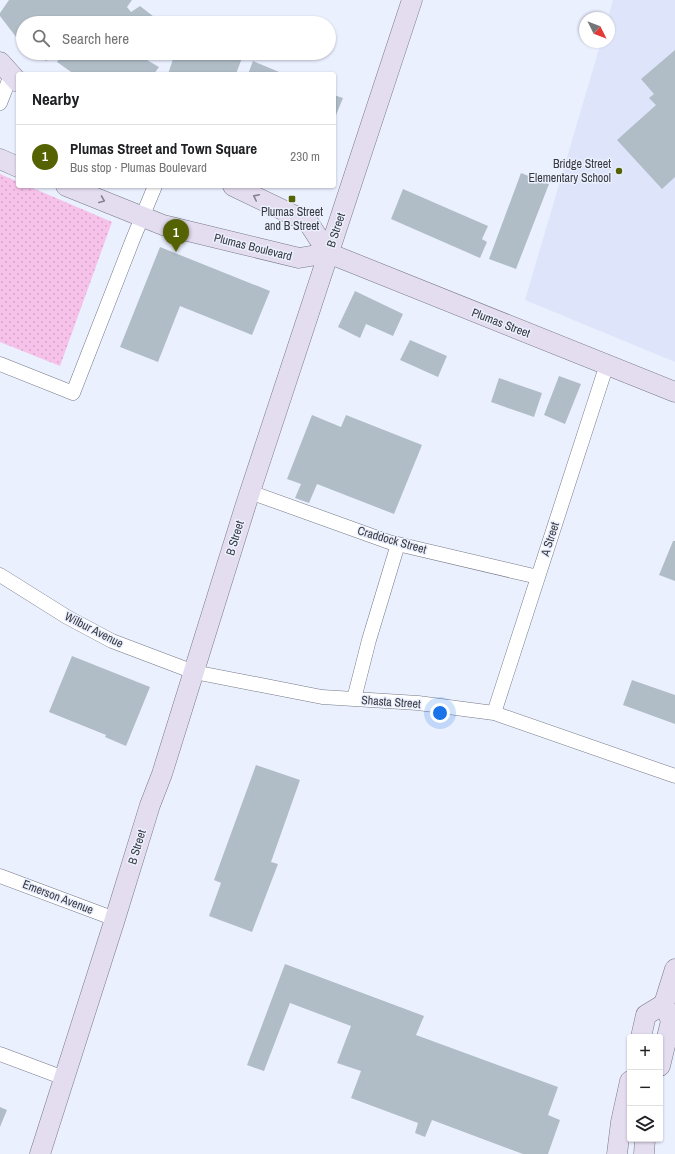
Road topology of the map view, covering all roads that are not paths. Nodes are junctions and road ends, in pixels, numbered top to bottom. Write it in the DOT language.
graph roads {
  1 [pos="412,0"];
  2 [pos="10,73"];
  3 [pos="0,103"];
  4 [pos="0,159"];
  5 [pos="16,166"];
  6 [pos="71,188"];
  7 [pos="154,188"];
  8 [pos="237,188"];
  9 [pos="142,216"];
  10 [pos="328,253"];
  11 [pos="0,364"];
  12 [pos="607,364"];
  13 [pos="675,392"];
  14 [pos="250,492"];
  15 [pos="398,544"];
  16 [pos="0,575"];
  17 [pos="538,577"];
  18 [pos="194,672"];
  19 [pos="354,699"];
  20 [pos="494,713"];
  21 [pos="675,776"];
  22 [pos="0,876"];
  23 [pos="115,919"];
  24 [pos="675,968"];
  25 [pos="669,1006"];
  26 [pos="641,1034"];
  27 [pos="0,1054"];
  28 [pos="663,1054"];
  29 [pos="64,1078"];
  30 [pos="627,1095"];
  31 [pos="621,1122"];
  32 [pos="645,1142"];
  33 [pos="40,1154"];
  34 [pos="605,1154"];
  35 [pos="617,1154"];
  36 [pos="644,1154"];
  1 -- 10 [label="street, B Street"];
  2 -- 3 [label="street"];
  4 -- 5 [label="street"];
  6 -- 9 [label="street, Plumas Boulevard, one-way"];
  7 -- 9 [label="street"];
  10 -- 8 [label="street, one-way"];
  9 -- 10 [label="street, Plumas Boulevard"];
  9 -- 11 [label="street"];
  10 -- 12 [label="street, Plumas Street"];
  10 -- 14 [label="street, B Street"];
  12 -- 13 [label="street, Plumas Street"];
  12 -- 17 [label="street, A Street"];
  14 -- 15 [label="street, Craddock Street"];
  14 -- 18 [label="street, B Street"];
  15 -- 17 [label="street, Craddock Street"];
  15 -- 19 [label="street"];
  16 -- 18 [label="street, Wilbur Avenue"];
  17 -- 20 [label="street, A Street"];
  18 -- 19 [label="street, Shasta Street"];
  18 -- 23 [label="street, B Street"];
  19 -- 20 [label="street, Shasta Street"];
  20 -- 21 [label="street, Shasta Street"];
  22 -- 23 [label="street, Emerson Avenue"];
  23 -- 29 [label="street, B Street"];
  24 -- 25 [label="street"];
  25 -- 26 [label="street"];
  25 -- 28 [label="street"];
  27 -- 29 [label="street"];
  29 -- 33 [label="street, B Street"];
  30 -- 31 [label="street"];
  31 -- 34 [label="street"];
  31 -- 35 [label="street"];
  32 -- 36 [label="street"];
}
